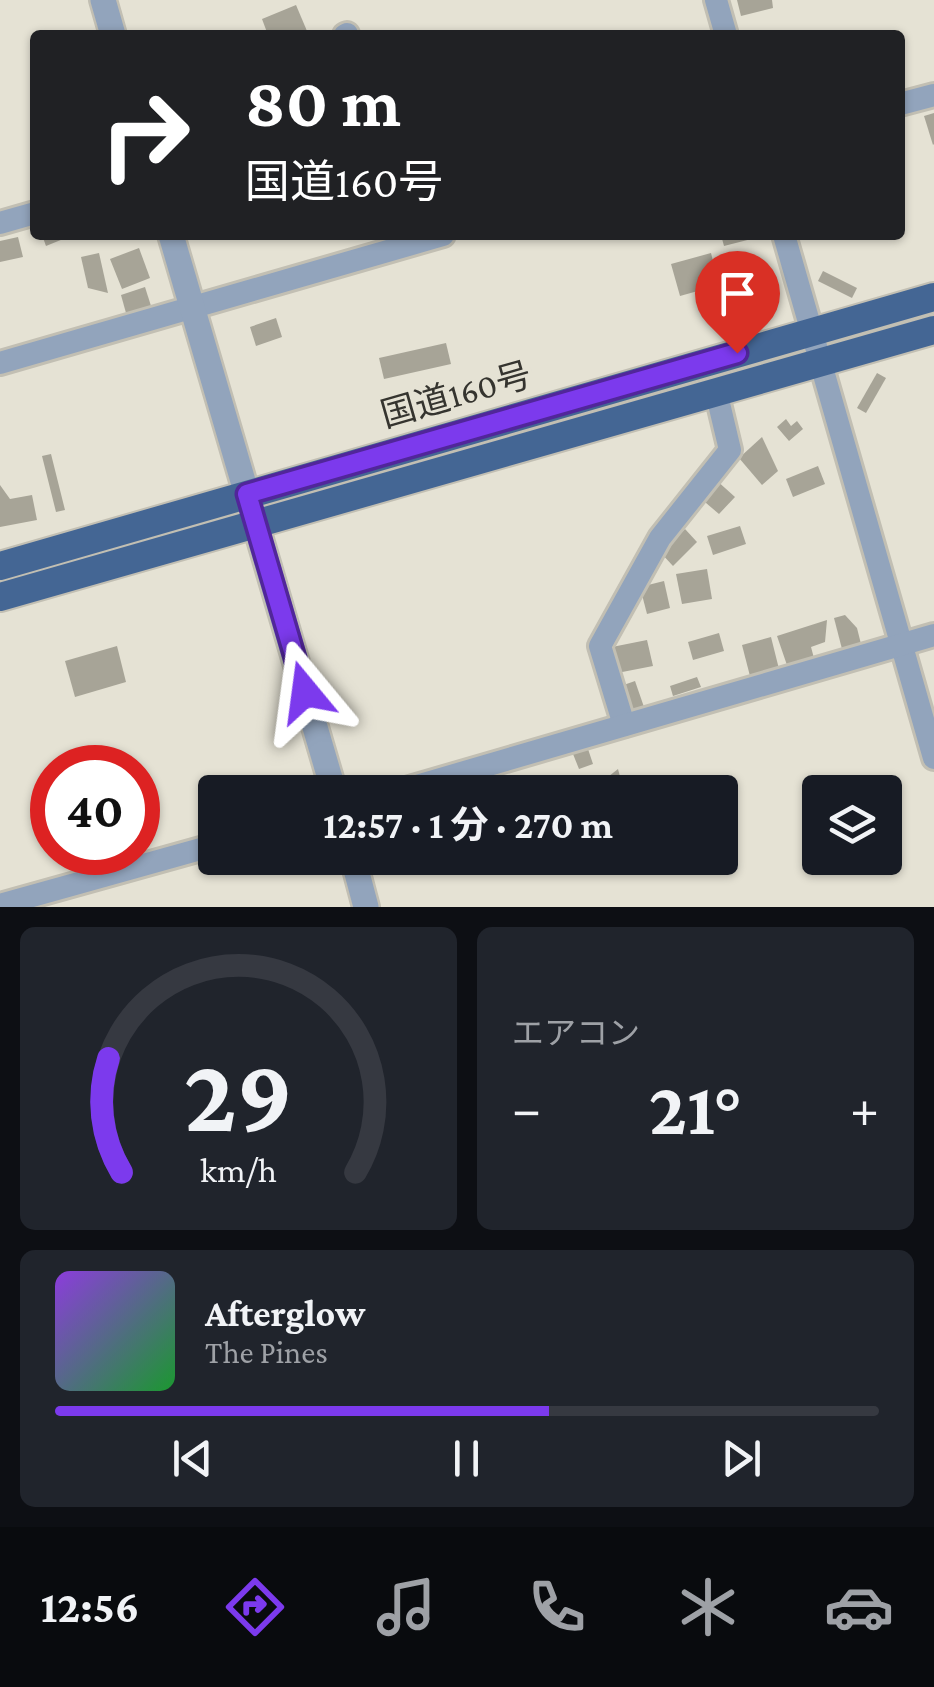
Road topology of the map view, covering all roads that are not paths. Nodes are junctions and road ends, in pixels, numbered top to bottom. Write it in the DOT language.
graph roads {
  1 [pos="103,0"];
  2 [pos="716,0"];
  3 [pos="112,30"];
  4 [pos="725,30"];
  5 [pos="934,94"];
  6 [pos="905,103"];
  7 [pos="30,214"];
  8 [pos="0,223"];
  9 [pos="172,240"];
  10 [pos="426,240"];
  11 [pos="785,240"];
  12 [pos="934,297"];
  13 [pos="192,306"];
  14 [pos="934,330"];
  15 [pos="812,332"];
  16 [pos="822,362"];
  17 [pos="0,363"];
  18 [pos="716,391"];
  19 [pos="247,494"];
  20 [pos="256,524"];
  21 [pos="0,566"];
  22 [pos="0,597"];
  23 [pos="934,636"];
  24 [pos="901,644"];
  25 [pos="624,725"];
  26 [pos="934,758"];
  27 [pos="329,775"];
  28 [pos="454,775"];
  29 [pos="198,849"];
  30 [pos="357,875"];
  31 [pos="0,905"];
  32 [pos="366,907"];
  1 -- 3 [label="street"];
  2 -- 4 [label="street"];
  5 -- 6 [label="street"];
  7 -- 8 [label="street"];
  9 -- 13 [label="street"];
  10 -- 13 [label="street"];
  11 -- 15 [label="street"];
  12 -- 15 [label="highway, 国道160号"];
  13 -- 17 [label="street"];
  13 -- 19 [label="street"];
  14 -- 16 [label="highway, 国道160号"];
  15 -- 16 [label="street"];
  15 -- 19 [label="highway, 国道160号"];
  16 -- 18 [label="highway, 国道160号"];
  16 -- 24 [label="street"];
  18 -- 20 [label="highway, 国道160号"];
  18 -- 25 [label="street"];
  19 -- 20 [label="street"];
  19 -- 21 [label="highway, 国道160号"];
  20 -- 22 [label="highway, 国道160号"];
  20 -- 27 [label="street"];
  23 -- 24 [label="street"];
  24 -- 25 [label="street"];
  24 -- 26 [label="street"];
  25 -- 28 [label="street"];
  29 -- 31 [label="street"];
  30 -- 32 [label="street"];
}
